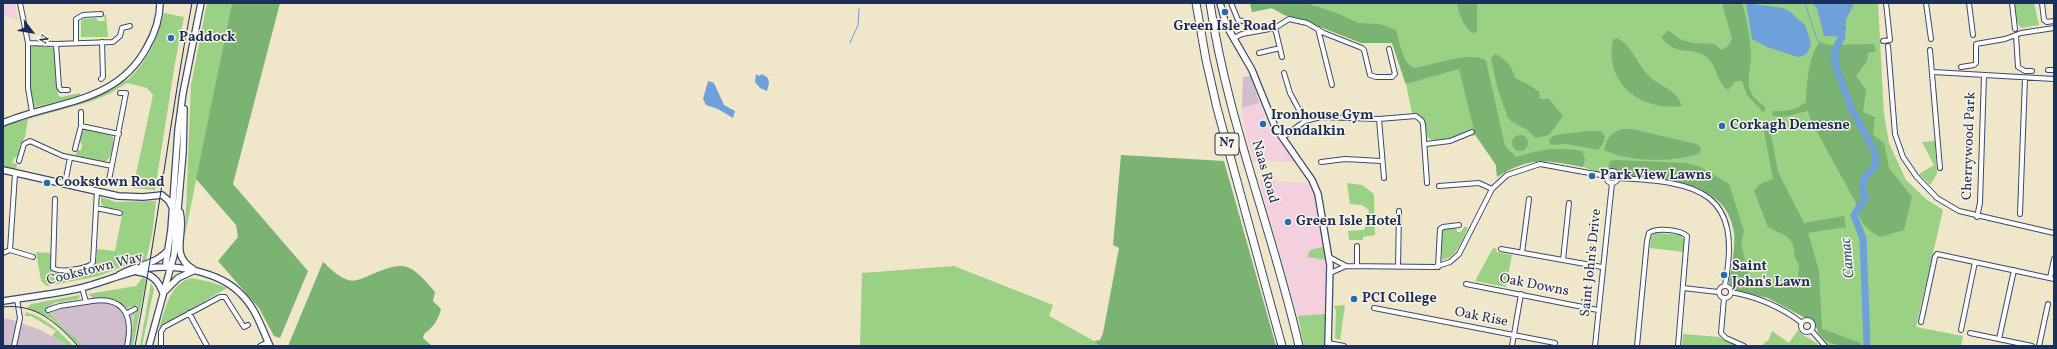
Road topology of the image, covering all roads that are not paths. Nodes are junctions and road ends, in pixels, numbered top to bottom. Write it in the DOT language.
graph roads {
  1 [pos="20,3"];
  2 [pos="160,3"];
  3 [pos="201,3"];
  4 [pos="1196,3"];
  5 [pos="1210,3"];
  6 [pos="1220,3"];
  7 [pos="1231,3"];
  8 [pos="1886,3"];
  9 [pos="1926,3"];
  10 [pos="1969,3"];
  11 [pos="2012,3"];
  12 [pos="2042,3"];
  13 [pos="101,14"];
  14 [pos="2054,21"];
  15 [pos="130,26"];
  16 [pos="1275,28"];
  17 [pos="2054,28"];
  18 [pos="1318,29"];
  19 [pos="2015,29"];
  20 [pos="1252,32"];
  21 [pos="1973,35"];
  22 [pos="2016,35"];
  23 [pos="1234,38"];
  24 [pos="1931,39"];
  25 [pos="1883,41"];
  26 [pos="102,42"];
  27 [pos="28,43"];
  28 [pos="76,43"];
  29 [pos="56,44"];
  30 [pos="1888,46"];
  31 [pos="1280,48"];
  32 [pos="1388,49"];
  33 [pos="1930,50"];
  34 [pos="1259,52"];
  35 [pos="1282,56"];
  36 [pos="1961,67"];
  37 [pos="2048,70"];
  38 [pos="2054,70"];
  39 [pos="2032,71"];
  40 [pos="1933,72"];
  41 [pos="1284,73"];
  42 [pos="1984,75"];
  43 [pos="2025,78"];
  44 [pos="102,79"];
  45 [pos="2054,79"];
  46 [pos="186,83"];
  47 [pos="1332,85"];
  48 [pos="68,90"];
  49 [pos="120,93"];
  50 [pos="32,112"];
  51 [pos="81,112"];
  52 [pos="1379,119"];
  53 [pos="1305,121"];
  54 [pos="3,124"];
  55 [pos="81,126"];
  56 [pos="1472,132"];
  57 [pos="118,134"];
  58 [pos="1282,138"];
  59 [pos="1426,144"];
  60 [pos="75,149"];
  61 [pos="70,158"];
  62 [pos="19,160"];
  63 [pos="1381,161"];
  64 [pos="1321,162"];
  65 [pos="112,166"];
  66 [pos="1940,168"];
  67 [pos="3,170"];
  68 [pos="15,174"];
  69 [pos="1606,176"];
  70 [pos="1384,178"];
  71 [pos="1618,178"];
  72 [pos="109,180"];
  73 [pos="65,183"];
  74 [pos="1427,183"];
  75 [pos="1612,183"];
  76 [pos="174,184"];
  77 [pos="1439,186"];
  78 [pos="1493,188"];
  79 [pos="97,191"];
  80 [pos="162,196"];
  81 [pos="55,199"];
  82 [pos="1529,199"];
  83 [pos="1569,203"];
  84 [pos="96,208"];
  85 [pos="176,208"];
  86 [pos="1399,212"];
  87 [pos="120,213"];
  88 [pos="2020,214"];
  89 [pos="1977,217"];
  90 [pos="1459,225"];
  91 [pos="2054,233"];
  92 [pos="1358,246"];
  93 [pos="169,248"];
  94 [pos="1501,249"];
  95 [pos="10,250"];
  96 [pos="3,253"];
  97 [pos="1522,253"];
  98 [pos="33,257"];
  99 [pos="1329,257"];
  100 [pos="2054,259"];
  101 [pos="1563,260"];
  102 [pos="1975,262"];
  103 [pos="1346,266"];
  104 [pos="1357,266"];
  105 [pos="1398,267"];
  106 [pos="1438,267"];
  107 [pos="1602,267"];
  108 [pos="169,269"];
  109 [pos="2014,270"];
  110 [pos="196,271"];
  111 [pos="136,272"];
  112 [pos="1330,273"];
  113 [pos="114,278"];
  114 [pos="2052,278"];
  115 [pos="1466,284"];
  116 [pos="1725,285"];
  117 [pos="82,288"];
  118 [pos="1683,288"];
  119 [pos="1718,292"];
  120 [pos="1731,292"];
  121 [pos="163,293"];
  122 [pos="1521,294"];
  123 [pos="1724,298"];
  124 [pos="16,299"];
  125 [pos="3,301"];
  126 [pos="86,302"];
  127 [pos="2048,304"];
  128 [pos="1374,308"];
  129 [pos="135,309"];
  130 [pos="48,310"];
  131 [pos="1598,310"];
  132 [pos="189,313"];
  133 [pos="126,314"];
  134 [pos="1921,322"];
  135 [pos="1802,323"];
  136 [pos="248,325"];
  137 [pos="1961,330"];
  138 [pos="1812,331"];
  139 [pos="1970,333"];
  140 [pos="1514,335"];
  141 [pos="1999,339"];
  142 [pos="1555,343"];
  143 [pos="269,344"];
  144 [pos="1328,344"];
  145 [pos="14,346"];
  146 [pos="127,346"];
  147 [pos="149,346"];
  148 [pos="161,346"];
  149 [pos="207,346"];
  150 [pos="260,346"];
  151 [pos="1282,346"];
  152 [pos="1299,346"];
  153 [pos="1344,346"];
  154 [pos="1512,346"];
  155 [pos="1595,346"];
  156 [pos="1637,346"];
  157 [pos="1678,346"];
  158 [pos="1744,346"];
  159 [pos="1825,346"];
  160 [pos="2032,346"];
  161 [pos="2039,346"];
  1 -- 27 [label="street"];
  2 -- 50 [label="street"];
  3 -- 46 [label="street"];
  4 -- 151 [label="highway, Naas Road / N7"];
  5 -- 152 [label="highway, Naas Road / N7"];
  6 -- 23 [label="street"];
  7 -- 20 [label="street"];
  8 -- 25 [label="street"];
  9 -- 24 [label="street"];
  10 -- 21 [label="street"];
  11 -- 19 [label="street"];
  12 -- 14 [label="street"];
  13 -- 28 [label="street"];
  15 -- 26 [label="street"];
  16 -- 18 [label="street"];
  16 -- 20 [label="street"];
  16 -- 31 [label="street"];
  17 -- 22 [label="street"];
  18 -- 32 [label="street"];
  18 -- 47 [label="street"];
  20 -- 23 [label="street"];
  22 -- 36 [label="street"];
  22 -- 39 [label="street"];
  23 -- 58 [label="street"];
  26 -- 28 [label="street"];
  26 -- 44 [label="street"];
  27 -- 29 [label="street"];
  27 -- 50 [label="street"];
  28 -- 29 [label="street"];
  29 -- 48 [label="street"];
  30 -- 89 [label="street"];
  31 -- 34 [label="street"];
  31 -- 35 [label="street"];
  33 -- 40 [label="street"];
  37 -- 38 [label="street"];
  40 -- 42 [label="street, Cherrywood Park"];
  40 -- 66 [label="street"];
  41 -- 53 [label="street"];
  42 -- 43 [label="street, Cherrywood Park"];
  42 -- 89 [label="street, Cherrywood Park"];
  43 -- 45 [label="street, Cherrywood Park"];
  43 -- 88 [label="street"];
  46 -- 76 [label="street"];
  46 -- 85 [label="street"];
  49 -- 57 [label="street"];
  50 -- 54 [label="street"];
  51 -- 55 [label="street"];
  52 -- 53 [label="street"];
  52 -- 59 [label="street"];
  52 -- 63 [label="street"];
  53 -- 58 [label="street"];
  55 -- 57 [label="street"];
  55 -- 60 [label="street"];
  56 -- 59 [label="street"];
  57 -- 65 [label="street"];
  58 -- 99 [label="street"];
  59 -- 74 [label="street"];
  61 -- 62 [label="street"];
  61 -- 65 [label="street"];
  61 -- 73 [label="street"];
  63 -- 64 [label="street"];
  63 -- 70 [label="street"];
  65 -- 72 [label="street"];
  67 -- 68 [label="street"];
  68 -- 73 [label="street"];
  68 -- 95 [label="street"];
  69 -- 71 [label="street"];
  69 -- 75 [label="street"];
  69 -- 78 [label="street"];
  71 -- 75 [label="street"];
  71 -- 116 [label="street"];
  73 -- 79 [label="street"];
  75 -- 107 [label="street, Saint John's Drive"];
  76 -- 80 [label="street"];
  76 -- 85 [label="street"];
  77 -- 78 [label="street"];
  78 -- 106 [label="street"];
  79 -- 80 [label="street"];
  79 -- 84 [label="street"];
  80 -- 85 [label="street"];
  81 -- 84 [label="street"];
  82 -- 97 [label="street"];
  83 -- 101 [label="street"];
  84 -- 87 [label="street"];
  85 -- 93 [label="street"];
  85 -- 108 [label="street"];
  85 -- 110 [label="street"];
  86 -- 105 [label="street"];
  89 -- 91 [label="street"];
  90 -- 106 [label="street"];
  92 -- 104 [label="street"];
  93 -- 108 [label="street"];
  93 -- 113 [label="street"];
  94 -- 97 [label="street"];
  95 -- 96 [label="street"];
  95 -- 98 [label="street"];
  97 -- 101 [label="street"];
  99 -- 103 [label="street"];
  99 -- 112 [label="street"];
  100 -- 114 [label="street"];
  101 -- 107 [label="street"];
  102 -- 109 [label="street"];
  102 -- 134 [label="street"];
  102 -- 137 [label="street"];
  103 -- 104 [label="street"];
  103 -- 112 [label="street"];
  104 -- 105 [label="street"];
  105 -- 106 [label="street"];
  107 -- 131 [label="street, Saint John's Drive"];
  108 -- 110 [label="street"];
  108 -- 111 [label="street, Cookstown Way"];
  108 -- 121 [label="street"];
  109 -- 114 [label="street"];
  109 -- 141 [label="street"];
  110 -- 121 [label="street"];
  110 -- 143 [label="street"];
  111 -- 113 [label="street, Cookstown Way"];
  111 -- 121 [label="street"];
  112 -- 144 [label="street"];
  113 -- 117 [label="street, Cookstown Way"];
  115 -- 122 [label="street, Oak Downs"];
  116 -- 119 [label="street"];
  116 -- 120 [label="street"];
  117 -- 124 [label="street, Cookstown Way"];
  117 -- 126 [label="street"];
  118 -- 119 [label="street"];
  118 -- 156 [label="street"];
  118 -- 157 [label="street"];
  119 -- 123 [label="street"];
  120 -- 123 [label="street"];
  120 -- 135 [label="street"];
  121 -- 147 [label="street"];
  122 -- 131 [label="street, Oak Downs"];
  122 -- 140 [label="street"];
  123 -- 158 [label="street"];
  124 -- 125 [label="street, Cookstown Way"];
  124 -- 145 [label="street"];
  126 -- 130 [label="street"];
  126 -- 133 [label="street"];
  127 -- 161 [label="street"];
  128 -- 140 [label="street, Oak Rise"];
  129 -- 133 [label="street"];
  131 -- 155 [label="street, Saint John's Drive"];
  132 -- 136 [label="street"];
  132 -- 148 [label="street"];
  132 -- 149 [label="street"];
  133 -- 146 [label="street"];
  135 -- 138 [label="street"];
  135 -- 138 [label="street"];
  138 -- 159 [label="street"];
  139 -- 141 [label="street"];
  140 -- 142 [label="street, Oak Rise"];
  140 -- 154 [label="street"];
  141 -- 160 [label="street"];
  143 -- 150 [label="street"];
  144 -- 153 [label="street"];
}
